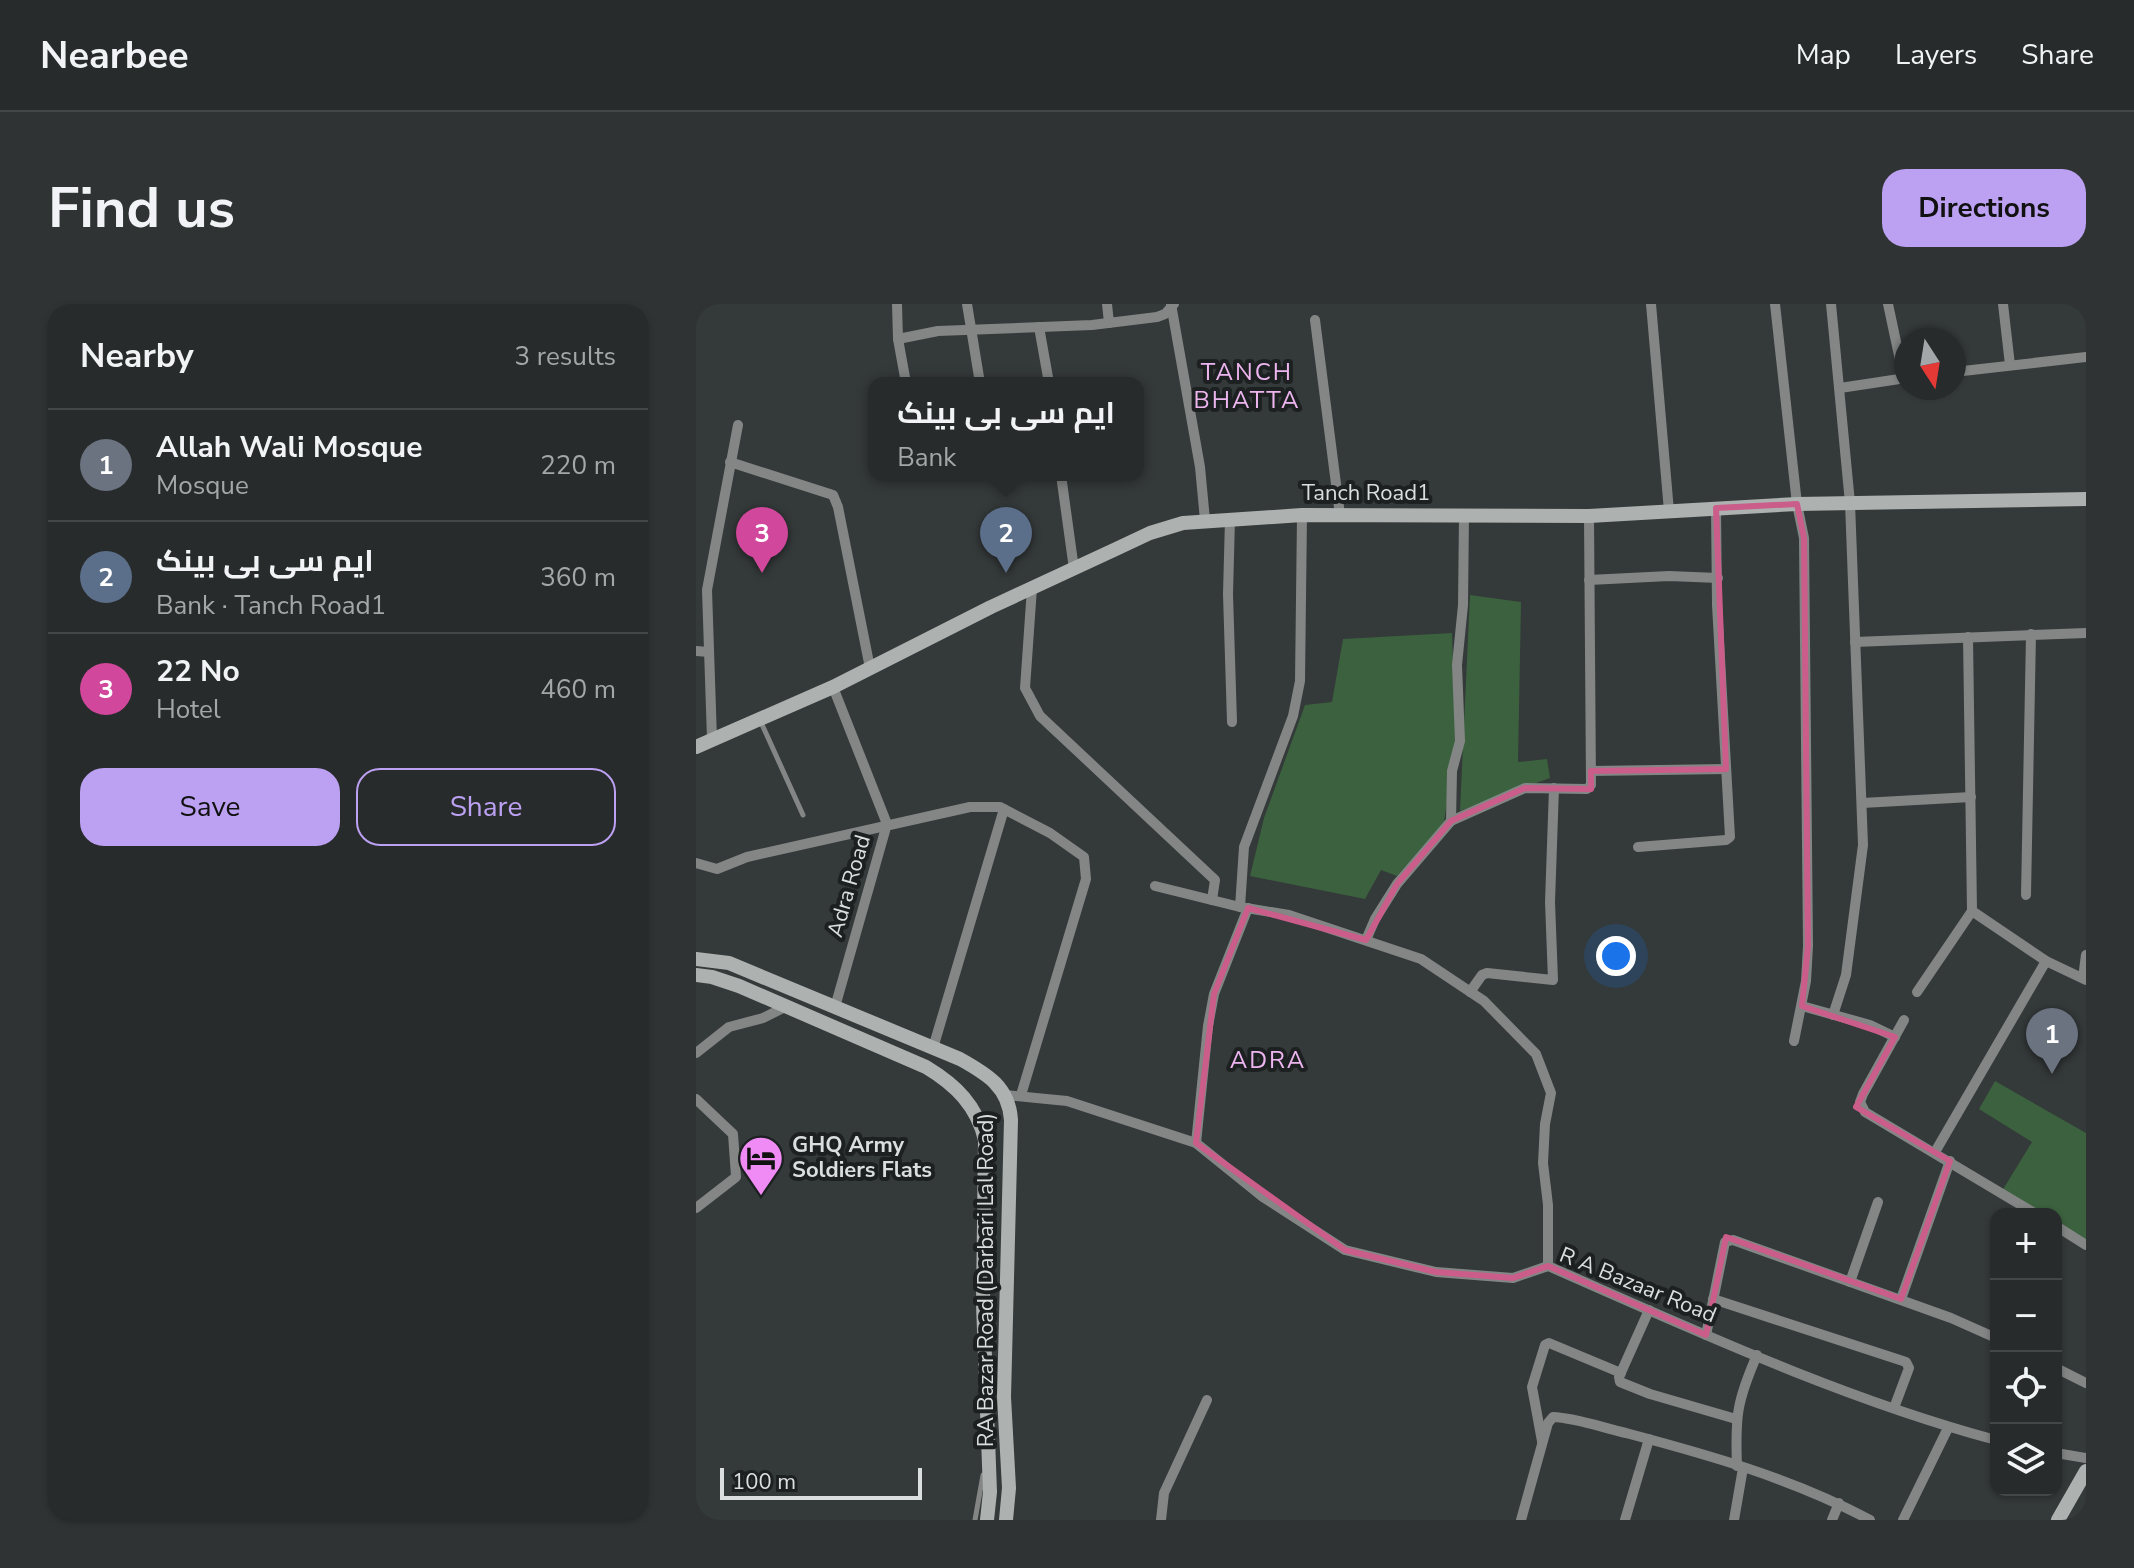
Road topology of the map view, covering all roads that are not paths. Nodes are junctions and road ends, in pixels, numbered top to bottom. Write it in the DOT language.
graph roads {
  1 [pos="897,304"];
  2 [pos="967,304"];
  3 [pos="1107,304"];
  4 [pos="1651,304"];
  5 [pos="1775,304"];
  6 [pos="1831,304"];
  7 [pos="1888,304"];
  8 [pos="2003,304"];
  9 [pos="1172,305"];
  10 [pos="1315,320"];
  11 [pos="1109,323"];
  12 [pos="1039,327"];
  13 [pos="971,330"];
  14 [pos="1894,330"];
  15 [pos="898,339"];
  16 [pos="2086,357"];
  17 [pos="2010,365"];
  18 [pos="1966,370"];
  19 [pos="905,377"];
  20 [pos="979,377"];
  21 [pos="1048,377"];
  22 [pos="1894,380"];
  23 [pos="1840,388"];
  24 [pos="738,425"];
  25 [pos="730,462"];
  26 [pos="1062,481"];
  27 [pos="2086,499"];
  28 [pos="1850,503"];
  29 [pos="1797,504"];
  30 [pos="1716,508"];
  31 [pos="1669,511"];
  32 [pos="1302,515"];
  33 [pos="1340,515"];
  34 [pos="1464,515"];
  35 [pos="1589,516"];
  36 [pos="1230,519"];
  37 [pos="1205,520"];
  38 [pos="1074,569"];
  39 [pos="1718,578"];
  40 [pos="1589,580"];
  41 [pos="1032,588"];
  42 [pos="702,589"];
  43 [pos="2086,633"];
  44 [pos="2031,634"];
  45 [pos="1968,637"];
  46 [pos="1855,642"];
  47 [pos="696,651"];
  48 [pos="709,652"];
  49 [pos="870,668"];
  50 [pos="833,687"];
  51 [pos="759,719"];
  52 [pos="1232,722"];
  53 [pos="712,739"];
  54 [pos="696,747"];
  55 [pos="1726,769"];
  56 [pos="1591,771"];
  57 [pos="1554,788"];
  58 [pos="1971,797"];
  59 [pos="1862,803"];
  60 [pos="1004,809"];
  61 [pos="803,815"];
  62 [pos="1451,821"];
  63 [pos="887,824"];
  64 [pos="1638,847"];
  65 [pos="696,863"];
  66 [pos="1155,886"];
  67 [pos="2026,895"];
  68 [pos="1212,900"];
  69 [pos="1244,907"];
  70 [pos="1972,911"];
  71 [pos="1366,940"];
  72 [pos="2086,955"];
  73 [pos="696,959"];
  74 [pos="2046,961"];
  75 [pos="696,975"];
  76 [pos="2084,979"];
  77 [pos="1470,992"];
  78 [pos="1917,992"];
  79 [pos="787,1006"];
  80 [pos="1802,1006"];
  81 [pos="835,1007"];
  82 [pos="1833,1015"];
  83 [pos="1904,1020"];
  84 [pos="1895,1037"];
  85 [pos="1794,1041"];
  86 [pos="933,1048"];
  87 [pos="699,1049"];
  88 [pos="1005,1095"];
  89 [pos="1021,1095"];
  90 [pos="696,1099"];
  91 [pos="1196,1143"];
  92 [pos="1935,1152"];
  93 [pos="1950,1161"];
  94 [pos="1878,1202"];
  95 [pos="696,1208"];
  96 [pos="2026,1208"];
  97 [pos="2062,1230"];
  98 [pos="2086,1245"];
  99 [pos="1548,1266"];
  100 [pos="1850,1282"];
  101 [pos="1713,1299"];
  102 [pos="1901,1299"];
  103 [pos="1649,1310"];
  104 [pos="1706,1335"];
  105 [pos="1990,1336"];
  106 [pos="1757,1355"];
  107 [pos="2062,1371"];
  108 [pos="1621,1373"];
  109 [pos="2086,1383"];
  110 [pos="1207,1400"];
  111 [pos="1894,1408"];
  112 [pos="1736,1419"];
  113 [pos="1948,1428"];
  114 [pos="1990,1438"];
  115 [pos="1649,1439"];
  116 [pos="1543,1443"];
  117 [pos="987,1450"];
  118 [pos="2062,1454"];
  119 [pos="2086,1458"];
  120 [pos="1740,1467"];
  121 [pos="2086,1471"];
  122 [pos="1839,1503"];
  123 [pos="975,1520"];
  124 [pos="987,1520"];
  125 [pos="1006,1520"];
  126 [pos="1161,1520"];
  127 [pos="1521,1520"];
  128 [pos="1625,1520"];
  129 [pos="1734,1520"];
  130 [pos="1832,1520"];
  131 [pos="1870,1520"];
  132 [pos="1903,1520"];
  133 [pos="2058,1520"];
  1 -- 15 [label="street"];
  2 -- 13 [label="street"];
  3 -- 11 [label="street"];
  4 -- 31 [label="street"];
  5 -- 29 [label="street"];
  6 -- 23 [label="street"];
  7 -- 14 [label="street"];
  8 -- 17 [label="street"];
  9 -- 11 [label="street"];
  9 -- 37 [label="street"];
  10 -- 33 [label="street"];
  11 -- 12 [label="street"];
  12 -- 13 [label="street"];
  12 -- 21 [label="street"];
  13 -- 15 [label="street"];
  13 -- 20 [label="street"];
  15 -- 19 [label="street"];
  16 -- 17 [label="street"];
  17 -- 18 [label="street"];
  22 -- 23 [label="street"];
  23 -- 28 [label="street"];
  24 -- 25 [label="street"];
  25 -- 42 [label="street"];
  25 -- 49 [label="street"];
  26 -- 38 [label="street"];
  27 -- 28 [label="street, Tanch Road1"];
  28 -- 29 [label="street, Tanch Road1"];
  28 -- 46 [label="street"];
  29 -- 30 [label="street, Tanch Road1"];
  29 -- 80 [label="street"];
  30 -- 31 [label="street, Tanch Road1"];
  30 -- 39 [label="street"];
  31 -- 35 [label="street, Tanch Road1"];
  32 -- 33 [label="street, Tanch Road1"];
  32 -- 36 [label="street, Tanch Road1"];
  32 -- 69 [label="street"];
  33 -- 34 [label="street, Tanch Road1"];
  34 -- 35 [label="street, Tanch Road1"];
  34 -- 62 [label="street"];
  35 -- 40 [label="street"];
  36 -- 37 [label="street, Tanch Road1"];
  36 -- 52 [label="street"];
  37 -- 38 [label="street, Tanch Road1"];
  38 -- 41 [label="street, Tanch Road1"];
  39 -- 40 [label="street"];
  39 -- 55 [label="street"];
  40 -- 56 [label="street"];
  41 -- 49 [label="street, Tanch Road1"];
  41 -- 68 [label="street"];
  42 -- 48 [label="street"];
  43 -- 44 [label="street"];
  44 -- 45 [label="street"];
  44 -- 67 [label="street"];
  45 -- 46 [label="street"];
  45 -- 58 [label="street"];
  46 -- 59 [label="street"];
  47 -- 48 [label="street"];
  48 -- 53 [label="street"];
  49 -- 50 [label="street, Tanch Road1"];
  50 -- 51 [label="street, Tanch Road1"];
  50 -- 63 [label="street, Adra Road"];
  51 -- 53 [label="street, Tanch Road1"];
  51 -- 61 [label="lane"];
  53 -- 54 [label="street, Tanch Road1"];
  55 -- 56 [label="street"];
  55 -- 64 [label="street"];
  56 -- 57 [label="street"];
  57 -- 62 [label="street"];
  57 -- 77 [label="street"];
  58 -- 59 [label="street"];
  58 -- 70 [label="street"];
  59 -- 82 [label="street"];
  60 -- 63 [label="street"];
  60 -- 86 [label="street"];
  60 -- 89 [label="street"];
  62 -- 71 [label="street"];
  63 -- 65 [label="street"];
  63 -- 81 [label="street, Adra Road"];
  66 -- 68 [label="street"];
  68 -- 69 [label="street"];
  69 -- 71 [label="street"];
  69 -- 91 [label="street"];
  70 -- 74 [label="street"];
  70 -- 78 [label="street"];
  71 -- 77 [label="street"];
  72 -- 76 [label="street"];
  73 -- 81 [label="street, RA Bazar Road (Darbari Lal Road)"];
  74 -- 76 [label="street"];
  74 -- 92 [label="street"];
  75 -- 79 [label="street, RA Bazar Road (Darbari Lal Road)"];
  77 -- 99 [label="street"];
  79 -- 87 [label="street"];
  79 -- 117 [label="street, RA Bazar Road (Darbari Lal Road)"];
  80 -- 82 [label="street"];
  80 -- 85 [label="street"];
  81 -- 86 [label="street, RA Bazar Road (Darbari Lal Road)"];
  82 -- 84 [label="street"];
  83 -- 84 [label="street"];
  84 -- 92 [label="street"];
  86 -- 88 [label="street, RA Bazar Road (Darbari Lal Road)"];
  88 -- 89 [label="street, R A Bazaar Road"];
  88 -- 125 [label="street, RA Bazar Road (Darbari Lal Road)"];
  89 -- 91 [label="street, R A Bazaar Road"];
  90 -- 95 [label="street"];
  91 -- 99 [label="street, R A Bazaar Road"];
  92 -- 93 [label="street"];
  93 -- 96 [label="street"];
  93 -- 102 [label="street"];
  94 -- 100 [label="street"];
  97 -- 98 [label="street"];
  99 -- 103 [label="street, R A Bazaar Road"];
  100 -- 101 [label="street"];
  100 -- 102 [label="street"];
  101 -- 104 [label="street"];
  101 -- 111 [label="street"];
  102 -- 105 [label="street"];
  103 -- 104 [label="street, R A Bazaar Road"];
  103 -- 108 [label="street"];
  104 -- 106 [label="street, R A Bazaar Road"];
  106 -- 111 [label="street, R A Bazaar Road"];
  106 -- 112 [label="street"];
  107 -- 109 [label="street"];
  108 -- 112 [label="street"];
  108 -- 116 [label="street"];
  110 -- 126 [label="street"];
  111 -- 113 [label="street, R A Bazaar Road"];
  112 -- 120 [label="street"];
  113 -- 114 [label="street, R A Bazaar Road"];
  113 -- 132 [label="street"];
  115 -- 116 [label="street"];
  115 -- 120 [label="street"];
  115 -- 128 [label="street"];
  116 -- 127 [label="street"];
  117 -- 123 [label="lane"];
  117 -- 124 [label="street, RA Bazar Road (Darbari Lal Road)"];
  118 -- 119 [label="street"];
  120 -- 122 [label="street"];
  120 -- 129 [label="street"];
  121 -- 133 [label="street"];
  122 -- 130 [label="street"];
  122 -- 131 [label="street"];
}
